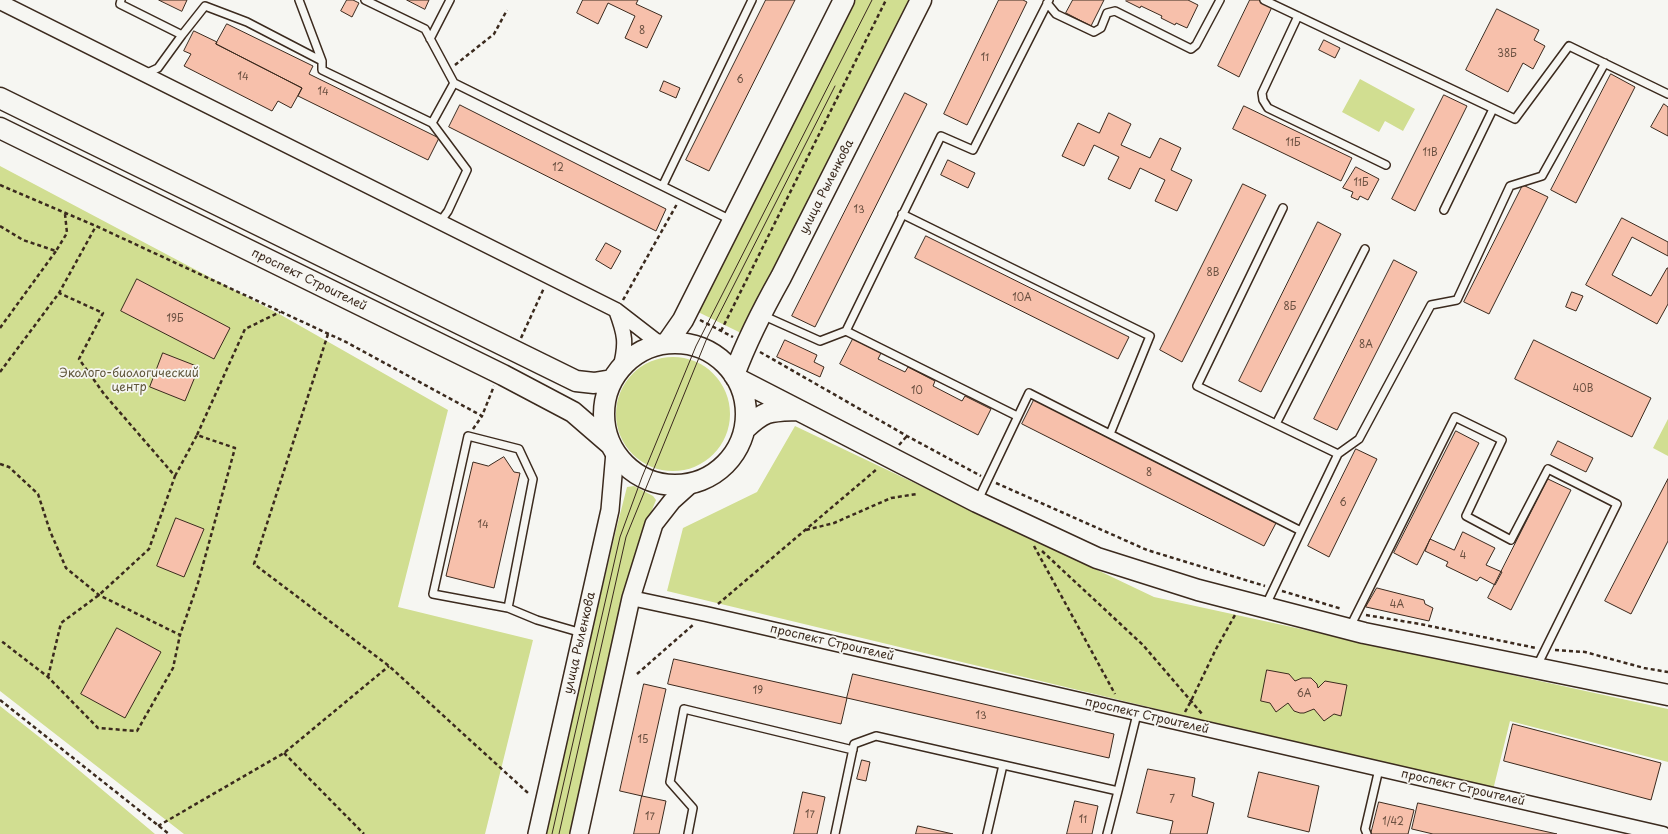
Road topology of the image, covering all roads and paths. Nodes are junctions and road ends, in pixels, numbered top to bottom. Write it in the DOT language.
graph roads {
  1 [pos="121,0"];
  2 [pos="299,0"];
  3 [pos="366,0"];
  4 [pos="450,0"];
  5 [pos="752,0"];
  6 [pos="844,0"];
  7 [pos="886,0"];
  8 [pos="921,0"];
  9 [pos="1220,0"];
  10 [pos="1264,0"];
  11 [pos="1048,1"];
  12 [pos="0,2"];
  13 [pos="207,3"];
  14 [pos="508,10"];
  15 [pos="1298,16"];
  16 [pos="182,34"];
  17 [pos="430,39"];
  18 [pos="322,61"];
  19 [pos="1605,63"];
  20 [pos="448,72"];
  21 [pos="145,74"];
  22 [pos="454,83"];
  23 [pos="1668,94"];
  24 [pos="0,98"];
  25 [pos="1493,109"];
  26 [pos="432,123"];
  27 [pos="0,128"];
  28 [pos="1386,165"];
  29 [pos="0,185"];
  30 [pos="663,185"];
  31 [pos="682,195"];
  32 [pos="1283,208"];
  33 [pos="1444,210"];
  34 [pos="65,214"];
  35 [pos="902,214"];
  36 [pos="733,221"];
  37 [pos="440,222"];
  38 [pos="0,226"];
  39 [pos="96,226"];
  40 [pos="1365,249"];
  41 [pos="56,251"];
  42 [pos="550,276"];
  43 [pos="60,292"];
  44 [pos="619,305"];
  45 [pos="280,312"];
  46 [pos="687,312"];
  47 [pos="760,314"];
  48 [pos="0,328"];
  49 [pos="721,331"];
  50 [pos="846,331"];
  51 [pos="328,334"];
  52 [pos="746,343"];
  53 [pos="664,344"];
  54 [pos="515,351"];
  55 [pos="0,372"];
  56 [pos="616,374"];
  57 [pos="503,375"];
  58 [pos="735,377"];
  59 [pos="796,410"];
  60 [pos="482,416"];
  61 [pos="1017,416"];
  62 [pos="1276,424"];
  63 [pos="745,428"];
  64 [pos="1110,434"];
  65 [pos="197,435"];
  66 [pos="468,436"];
  67 [pos="908,436"];
  68 [pos="612,448"];
  69 [pos="1338,454"];
  70 [pos="888,456"];
  71 [pos="0,464"];
  72 [pos="175,476"];
  73 [pos="987,479"];
  74 [pos="692,483"];
  75 [pos="917,494"];
  76 [pos="977,502"];
  77 [pos="806,530"];
  78 [pos="1301,531"];
  79 [pos="1273,588"];
  80 [pos="99,595"];
  81 [pos="631,598"];
  82 [pos="1264,607"];
  83 [pos="508,608"];
  84 [pos="1238,611"];
  85 [pos="706,614"];
  86 [pos="1353,621"];
  87 [pos="582,634"];
  88 [pos="180,636"];
  89 [pos="0,640"];
  90 [pos="1546,649"];
  91 [pos="389,666"];
  92 [pos="1536,668"];
  93 [pos="1668,672"];
  94 [pos="637,674"];
  95 [pos="48,677"];
  96 [pos="1668,694"];
  97 [pos="0,700"];
  98 [pos="1191,701"];
  99 [pos="1122,710"];
  100 [pos="1137,714"];
  101 [pos="1180,723"];
  102 [pos="1215,731"];
  103 [pos="853,750"];
  104 [pos="284,753"];
  105 [pos="1003,765"];
  106 [pos="1379,769"];
  107 [pos="1118,791"];
  108 [pos="528,793"];
  109 [pos="158,826"];
  110 [pos="169,834"];
  111 [pos="364,834"];
  112 [pos="537,834"];
  113 [pos="579,834"];
  114 [pos="688,834"];
  115 [pos="835,834"];
  116 [pos="987,834"];
  117 [pos="1107,834"];
  118 [pos="1367,834"];
  119 [pos="1663,834"];
  1 -- 16 [label="lane"];
  2 -- 18 [label="lane"];
  3 -- 17 [label="lane"];
  4 -- 17 [label="lane"];
  5 -- 30 [label="lane"];
  6 -- 36 [label="main road"];
  7 -- 49 [label="path"];
  8 -- 47 [label="main road, улица Рыленкова"];
  9 -- 11 [label="lane"];
  10 -- 15 [label="lane"];
  11 -- 35 [label="lane"];
  12 -- 21 [label="street"];
  13 -- 16 [label="lane"];
  13 -- 18 [label="lane"];
  14 -- 20 [label="path"];
  15 -- 25 [label="lane"];
  15 -- 28 [label="lane"];
  16 -- 21 [label="lane"];
  17 -- 20 [label="lane"];
  18 -- 26 [label="lane"];
  19 -- 23 [label="lane"];
  19 -- 25 [label="lane"];
  19 -- 69 [label="lane"];
  20 -- 22 [label="lane"];
  21 -- 37 [label="street"];
  22 -- 26 [label="lane"];
  22 -- 30 [label="lane"];
  24 -- 54 [label="main road"];
  25 -- 33 [label="lane"];
  26 -- 37 [label="lane"];
  27 -- 57 [label="main road, проспект Строителей"];
  29 -- 34 [label="path"];
  30 -- 31 [label="lane"];
  31 -- 36 [label="lane"];
  31 -- 44 [label="path"];
  32 -- 62 [label="lane"];
  34 -- 39 [label="path"];
  34 -- 41 [label="path"];
  35 -- 50 [label="lane"];
  35 -- 64 [label="lane"];
  36 -- 46 [label="main road"];
  37 -- 42 [label="street"];
  38 -- 41 [label="path"];
  39 -- 43 [label="path"];
  39 -- 45 [label="path"];
  40 -- 62 [label="lane"];
  41 -- 48 [label="path"];
  42 -- 44 [label="street"];
  42 -- 54 [label="path"];
  43 -- 55 [label="path"];
  43 -- 72 [label="path"];
  44 -- 53 [label="street"];
  44 -- 56 [label="street"];
  45 -- 51 [label="path"];
  45 -- 65 [label="path"];
  46 -- 49 [label="path"];
  46 -- 53 [label="main road"];
  47 -- 50 [label="lane"];
  47 -- 52 [label="main road, улица Рыленкова"];
  49 -- 52 [label="path"];
  50 -- 61 [label="lane"];
  51 -- 60 [label="path"];
  51 -- 91 [label="path"];
  52 -- 58 [label="main road, улица Рыленкова"];
  52 -- 67 [label="path"];
  53 -- 56 [label="main road"];
  53 -- 58 [label="main road"];
  54 -- 56 [label="main road"];
  56 -- 68 [label="main road"];
  57 -- 60 [label="path"];
  57 -- 68 [label="main road, проспект Строителей"];
  58 -- 59 [label="main road"];
  58 -- 63 [label="main road"];
  59 -- 63 [label="main road"];
  59 -- 70 [label="main road"];
  60 -- 66 [label="path"];
  61 -- 64 [label="lane"];
  61 -- 73 [label="lane"];
  62 -- 69 [label="lane"];
  63 -- 74 [label="main road"];
  64 -- 78 [label="lane"];
  65 -- 72 [label="path"];
  65 -- 88 [label="path"];
  66 -- 83 [label="lane"];
  66 -- 83 [label="lane"];
  67 -- 70 [label="path"];
  67 -- 73 [label="path"];
  68 -- 74 [label="main road"];
  68 -- 87 [label="street, улица Рыленкова"];
  69 -- 78 [label="lane"];
  70 -- 76 [label="main road"];
  70 -- 77 [label="path"];
  71 -- 80 [label="path"];
  72 -- 80 [label="path"];
  73 -- 76 [label="lane"];
  73 -- 79 [label="path"];
  74 -- 81 [label="street"];
  75 -- 77 [label="path"];
  76 -- 82 [label="main road"];
  77 -- 85 [label="path"];
  78 -- 79 [label="lane"];
  79 -- 82 [label="lane"];
  79 -- 86 [label="path"];
  80 -- 88 [label="path"];
  80 -- 95 [label="path"];
  81 -- 85 [label="street, проспект Строителей"];
  81 -- 113 [label="street"];
  82 -- 86 [label="main road"];
  83 -- 87 [label="lane"];
  84 -- 98 [label="path"];
  85 -- 94 [label="path"];
  85 -- 99 [label="street, проспект Строителей"];
  86 -- 90 [label="path"];
  86 -- 90 [label="lane"];
  86 -- 92 [label="main road"];
  87 -- 112 [label="street, улица Рыленкова"];
  88 -- 95 [label="path"];
  89 -- 95 [label="path"];
  90 -- 92 [label="lane"];
  90 -- 93 [label="path"];
  91 -- 104 [label="path"];
  91 -- 108 [label="path"];
  92 -- 96 [label="main road"];
  97 -- 109 [label="path"];
  98 -- 99 [label="path"];
  98 -- 101 [label="path"];
  98 -- 102 [label="path"];
  99 -- 100 [label="street, проспект Строителей"];
  100 -- 101 [label="street, проспект Строителей"];
  100 -- 107 [label="lane"];
  101 -- 102 [label="street, проспект Строителей"];
  102 -- 106 [label="street, проспект Строителей"];
  103 -- 105 [label="lane"];
  103 -- 114 [label="lane"];
  103 -- 115 [label="lane"];
  104 -- 109 [label="path"];
  104 -- 111 [label="path"];
  105 -- 107 [label="lane"];
  105 -- 116 [label="lane"];
  106 -- 118 [label="lane"];
  106 -- 119 [label="street, проспект Строителей"];
  107 -- 117 [label="lane"];
  109 -- 110 [label="path"];
}
